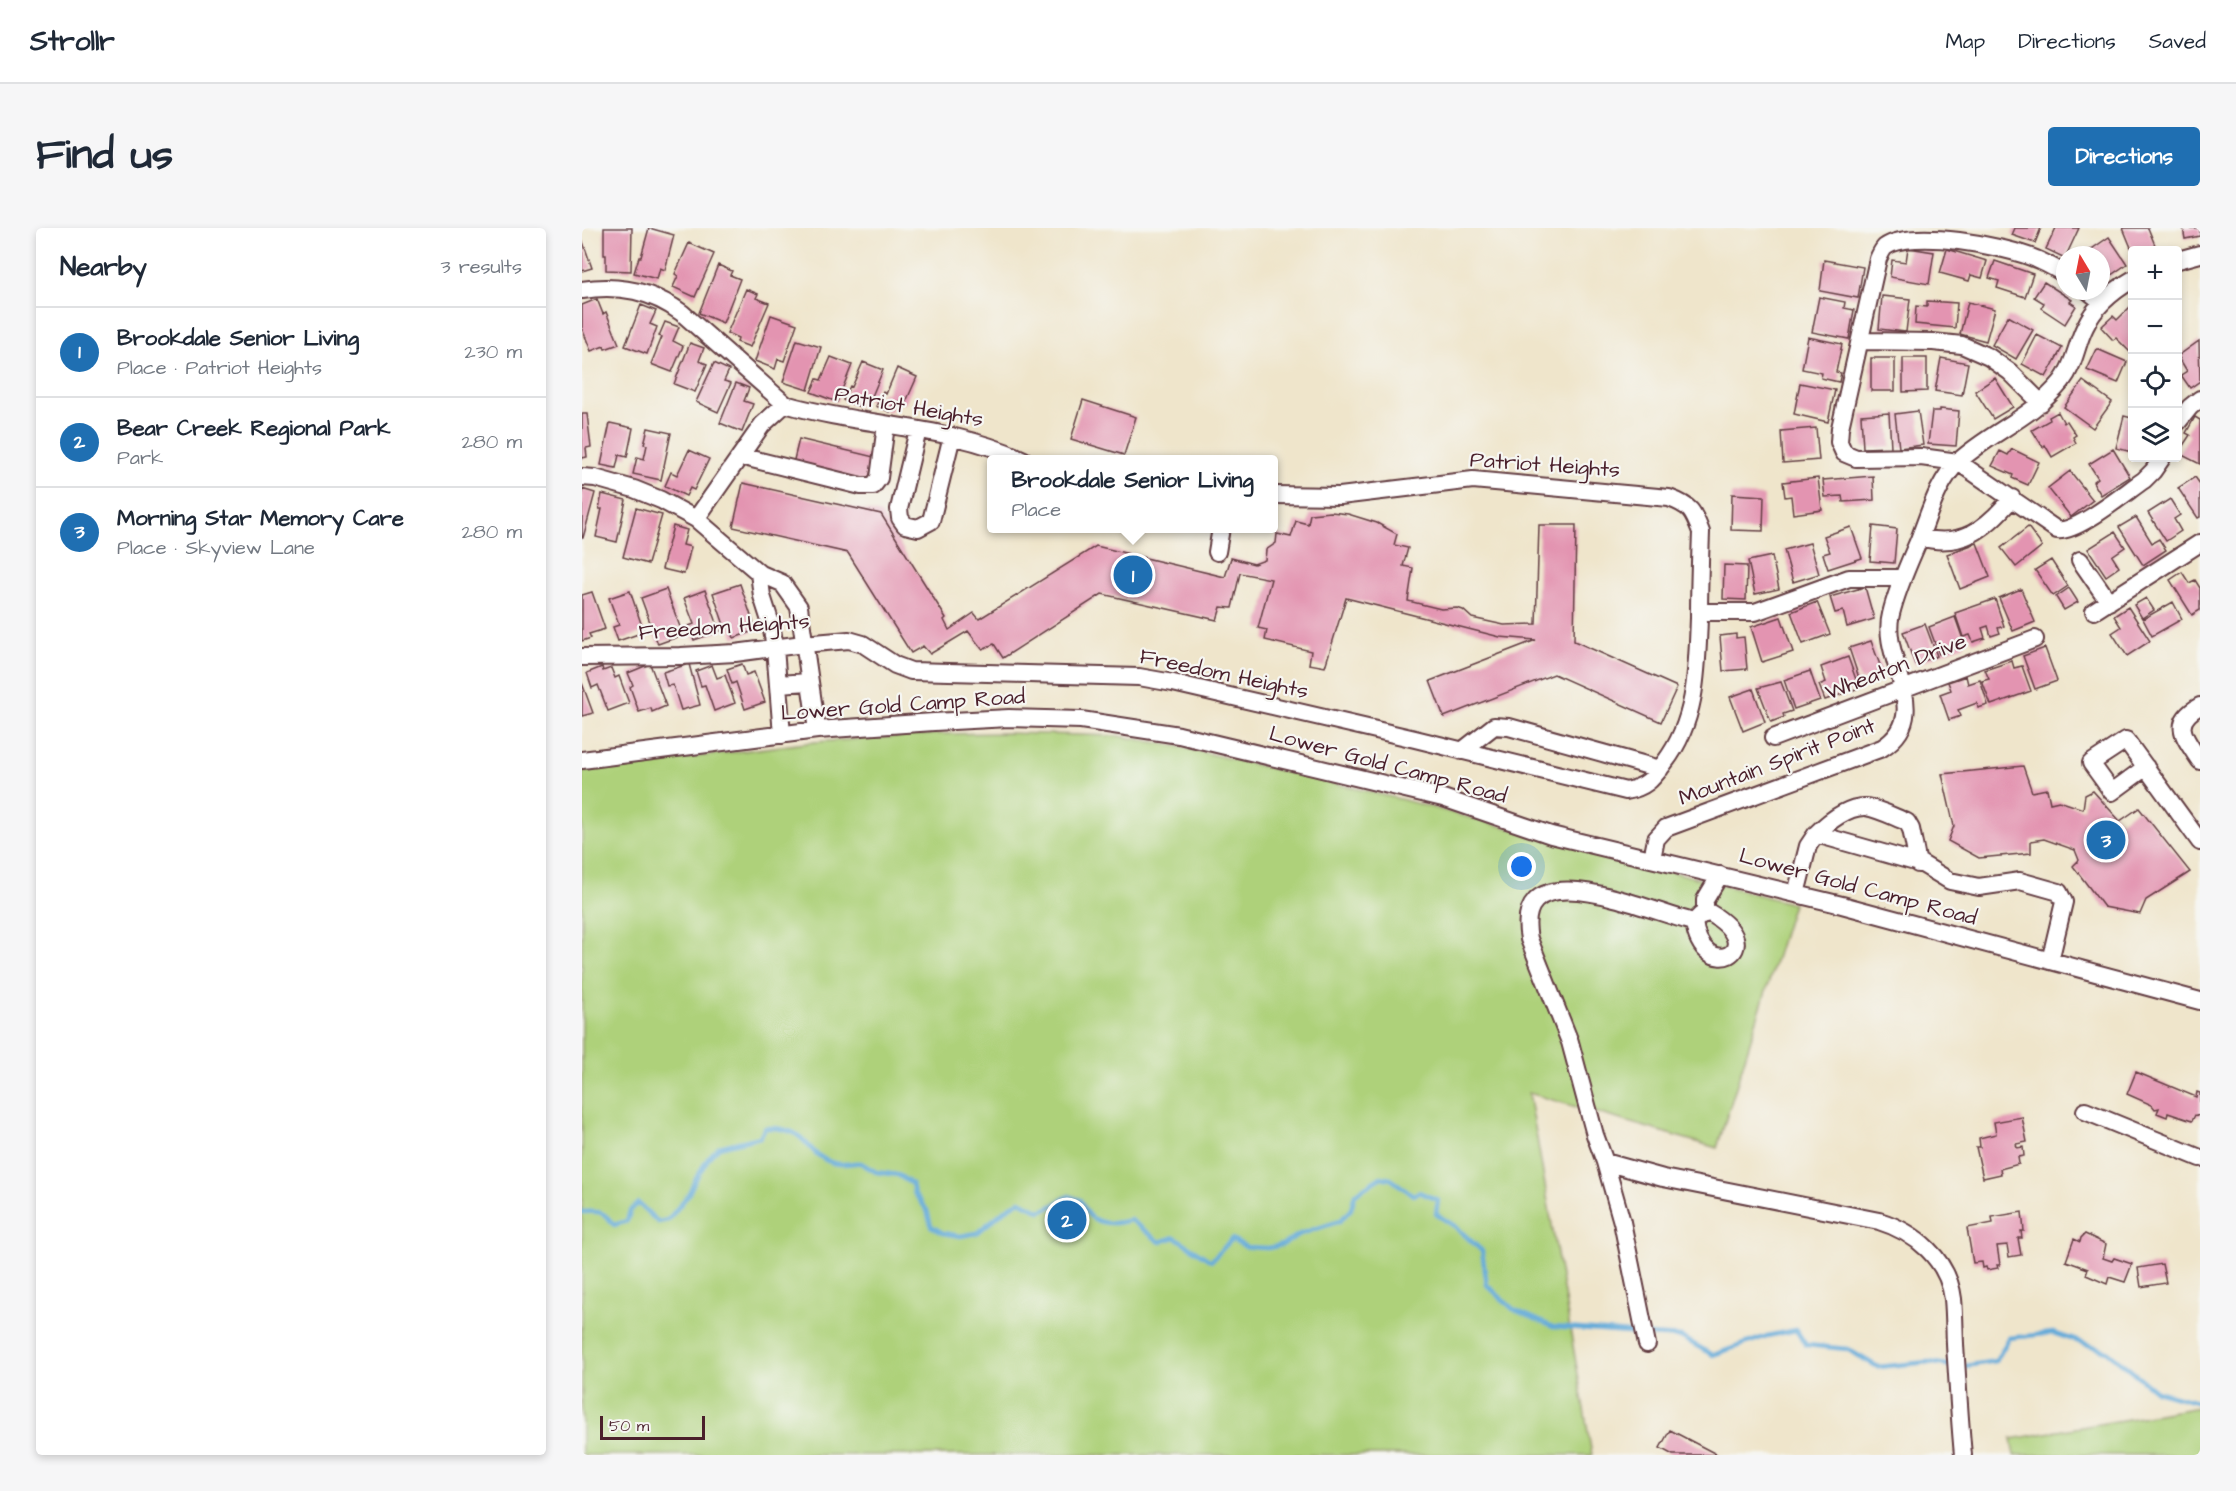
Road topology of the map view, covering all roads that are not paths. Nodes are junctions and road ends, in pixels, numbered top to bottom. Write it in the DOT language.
graph roads {
  1 [pos="2200,254"];
  2 [pos="2182,259"];
  3 [pos="2056,269"];
  4 [pos="2128,283"];
  5 [pos="582,291"];
  6 [pos="2099,300"];
  7 [pos="2102,302"];
  8 [pos="1860,341"];
  9 [pos="2200,399"];
  10 [pos="2041,403"];
  11 [pos="785,404"];
  12 [pos="2182,417"];
  13 [pos="886,425"];
  14 [pos="918,430"];
  15 [pos="952,436"];
  16 [pos="1015,455"];
  17 [pos="740,456"];
  18 [pos="1959,462"];
  19 [pos="2159,462"];
  20 [pos="582,477"];
  21 [pos="1278,495"];
  22 [pos="2012,498"];
  23 [pos="696,519"];
  24 [pos="1220,533"];
  25 [pos="1920,537"];
  26 [pos="2200,543"];
  27 [pos="1217,552"];
  28 [pos="2080,560"];
  29 [pos="759,573"];
  30 [pos="1903,578"];
  31 [pos="1699,619"];
  32 [pos="2035,639"];
  33 [pos="803,644"];
  34 [pos="775,648"];
  35 [pos="582,657"];
  36 [pos="808,675"];
  37 [pos="777,677"];
  38 [pos="1903,688"];
  39 [pos="2200,706"];
  40 [pos="817,730"];
  41 [pos="782,735"];
  42 [pos="1773,738"];
  43 [pos="1462,751"];
  44 [pos="582,760"];
  45 [pos="2200,761"];
  46 [pos="2146,767"];
  47 [pos="1660,768"];
  48 [pos="1816,834"];
  49 [pos="2200,842"];
  50 [pos="1652,859"];
  51 [pos="1918,864"];
  52 [pos="1720,874"];
  53 [pos="1796,894"];
  54 [pos="2050,961"];
  55 [pos="2200,1001"];
  56 [pos="2085,1111"];
  57 [pos="2200,1158"];
  58 [pos="1605,1162"];
  59 [pos="1647,1344"];
  60 [pos="1963,1455"];
  1 -- 2 [label="street"];
  3 -- 8 [label="street"];
  4 -- 7 [label="street, Mountain Spirit Point"];
  5 -- 11 [label="street, Patriot Heights"];
  6 -- 7 [label="street"];
  7 -- 10 [label="street, Mountain Spirit Point"];
  8 -- 10 [label="street"];
  8 -- 18 [label="street"];
  9 -- 12 [label="street"];
  10 -- 18 [label="street, Mountain Spirit Point"];
  11 -- 13 [label="street, Patriot Heights"];
  11 -- 17 [label="street"];
  13 -- 14 [label="street, Patriot Heights"];
  13 -- 17 [label="street"];
  14 -- 15 [label="street, Patriot Heights"];
  14 -- 15 [label="street"];
  15 -- 16 [label="street, Patriot Heights"];
  17 -- 23 [label="street"];
  18 -- 22 [label="street"];
  18 -- 25 [label="street, Mountain Spirit Point"];
  19 -- 22 [label="street"];
  20 -- 23 [label="street"];
  21 -- 31 [label="street, Patriot Heights"];
  22 -- 25 [label="street"];
  23 -- 29 [label="street"];
  24 -- 27 [label="street"];
  25 -- 30 [label="street, Mountain Spirit Point"];
  26 -- 28 [label="street"];
  29 -- 33 [label="street"];
  29 -- 34 [label="street"];
  30 -- 31 [label="street"];
  30 -- 38 [label="street, Mountain Spirit Point"];
  31 -- 47 [label="street, Freedom Heights"];
  32 -- 38 [label="street, Wheaton Drive"];
  33 -- 34 [label="street, Freedom Heights"];
  33 -- 36 [label="street"];
  33 -- 43 [label="street, Freedom Heights"];
  34 -- 35 [label="street, Freedom Heights"];
  34 -- 37 [label="street"];
  36 -- 37 [label="street"];
  36 -- 40 [label="street"];
  37 -- 41 [label="street"];
  38 -- 42 [label="street, Wheaton Drive"];
  38 -- 50 [label="street, Mountain Spirit Point"];
  39 -- 45 [label="street"];
  40 -- 41 [label="street, Lower Gold Camp Road"];
  40 -- 50 [label="street, Lower Gold Camp Road"];
  41 -- 44 [label="street, Lower Gold Camp Road"];
  43 -- 47 [label="street"];
  43 -- 47 [label="street, Freedom Heights"];
  46 -- 49 [label="street"];
  48 -- 51 [label="street"];
  48 -- 51 [label="street"];
  48 -- 53 [label="street"];
  50 -- 52 [label="street, Lower Gold Camp Road"];
  51 -- 54 [label="street"];
  52 -- 53 [label="street, Lower Gold Camp Road"];
  52 -- 58 [label="street"];
  53 -- 54 [label="street, Lower Gold Camp Road"];
  54 -- 55 [label="street, Lower Gold Camp Road"];
  56 -- 57 [label="street"];
  58 -- 59 [label="street"];
  58 -- 60 [label="street"];
}
